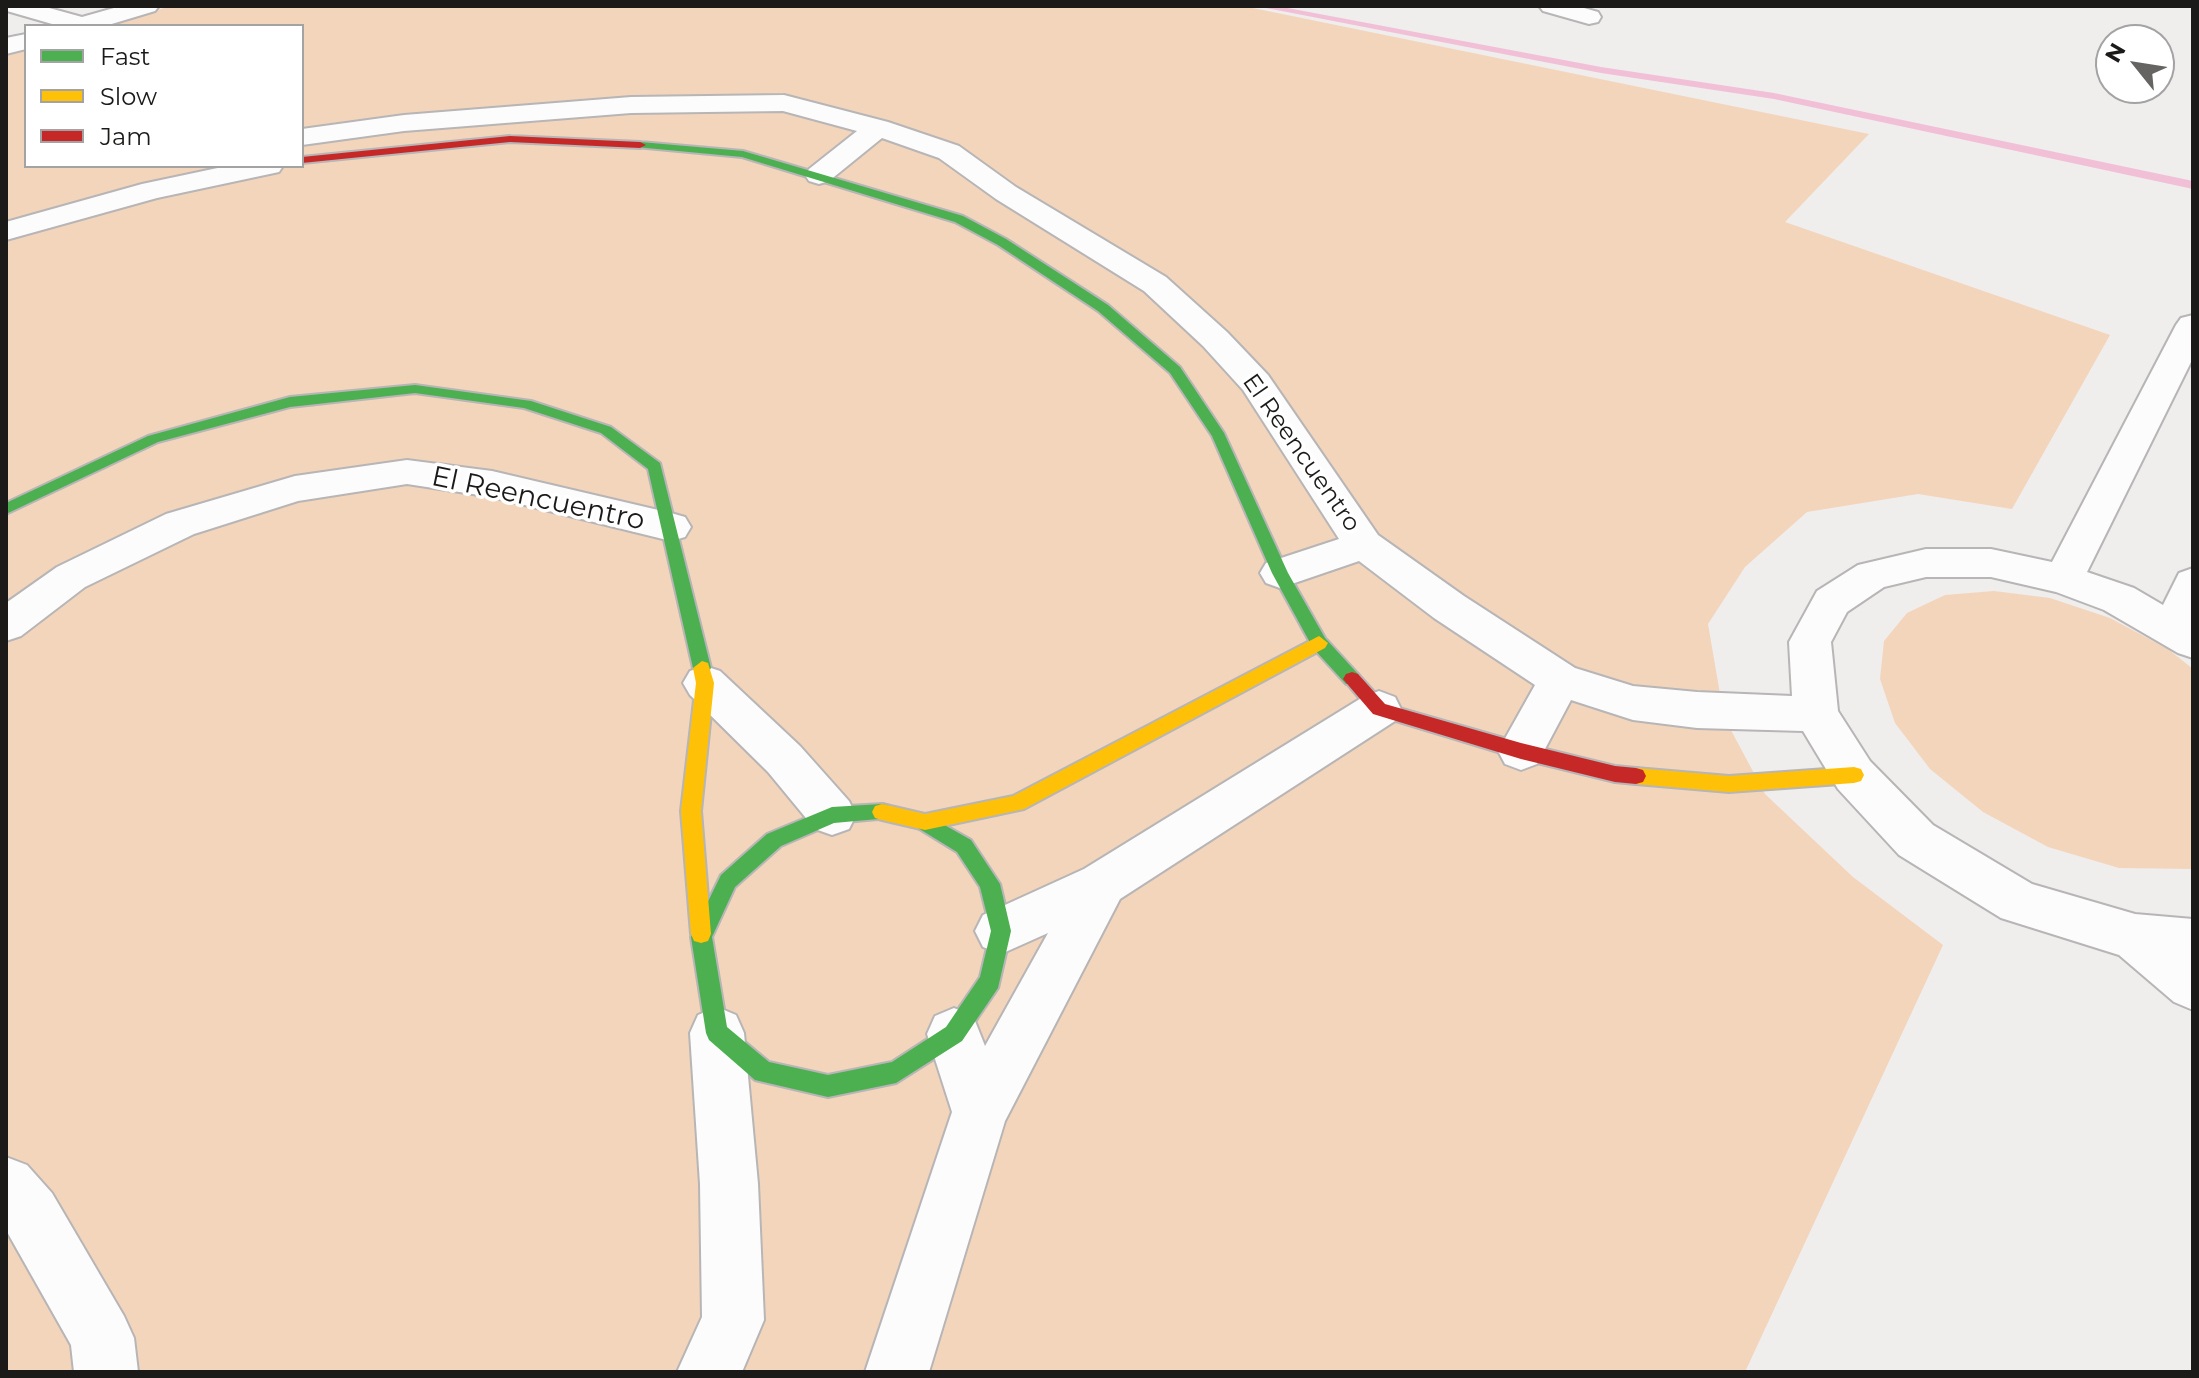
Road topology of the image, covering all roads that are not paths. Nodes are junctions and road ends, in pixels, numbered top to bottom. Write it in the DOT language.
graph roads {
  1 [pos="15,6"];
  2 [pos="147,6"];
  3 [pos="1551,6"];
  4 [pos="1589,17"];
  5 [pos="81,19"];
  6 [pos="714,102"];
  7 [pos="878,128"];
  8 [pos="304,137"];
  9 [pos="672,146"];
  10 [pos="304,160"];
  11 [pos="147,168"];
  12 [pos="259,168"];
  13 [pos="819,175"];
  14 [pos="6,206"];
  15 [pos="6,231"];
  16 [pos="2193,325"];
  17 [pos="6,509"];
  18 [pos="671,527"];
  19 [pos="1364,545"];
  20 [pos="1280,573"];
  21 [pos="2063,579"];
  22 [pos="2193,583"];
  23 [pos="6,625"];
  24 [pos="2183,635"];
  25 [pos="1319,643"];
  26 [pos="1560,680"];
  27 [pos="705,683"];
  28 [pos="1379,709"];
  29 [pos="1816,714"];
  30 [pos="1521,751"];
  31 [pos="1854,775"];
  32 [pos="832,815"];
  33 [pos="925,822"];
  34 [pos="1102,884"];
  35 [pos="1001,931"];
  36 [pos="701,937"];
  37 [pos="2135,937"];
  38 [pos="2193,942"];
  39 [pos="2193,985"];
  40 [pos="717,1033"];
  41 [pos="954,1034"];
  42 [pos="980,1112"];
  43 [pos="6,1186"];
  44 [pos="106,1372"];
  45 [pos="709,1372"];
  46 [pos="897,1372"];
  1 -- 5 [label="street"];
  2 -- 5 [label="street"];
  3 -- 4 [label="street"];
  6 -- 7 [label="street, El Reencuentro"];
  6 -- 8 [label="street, El Reencuentro"];
  6 -- 9 [label="street"];
  7 -- 13 [label="street"];
  7 -- 19 [label="street, El Reencuentro"];
  9 -- 10 [label="street"];
  9 -- 13 [label="street"];
  11 -- 14 [label="street"];
  12 -- 15 [label="street"];
  13 -- 20 [label="street"];
  16 -- 21 [label="street"];
  17 -- 18 [label="street, El Reencuentro"];
  18 -- 23 [label="street, El Reencuentro"];
  18 -- 27 [label="street, El Reencuentro"];
  19 -- 20 [label="street, El Reencuentro"];
  19 -- 26 [label="street, El Reencuentro"];
  20 -- 25 [label="street"];
  21 -- 24 [label="street"];
  21 -- 29 [label="street"];
  22 -- 24 [label="street"];
  25 -- 28 [label="street"];
  25 -- 33 [label="street"];
  26 -- 29 [label="street, El Reencuentro"];
  26 -- 30 [label="street"];
  27 -- 32 [label="street"];
  27 -- 36 [label="street, El Reencuentro"];
  28 -- 30 [label="street"];
  28 -- 34 [label="street"];
  29 -- 31 [label="street"];
  30 -- 31 [label="street"];
  31 -- 37 [label="street"];
  32 -- 33 [label="street"];
  32 -- 36 [label="street"];
  33 -- 35 [label="street"];
  34 -- 35 [label="street"];
  34 -- 42 [label="street"];
  35 -- 41 [label="street"];
  36 -- 40 [label="street"];
  37 -- 38 [label="street"];
  37 -- 39 [label="street"];
  40 -- 41 [label="street"];
  40 -- 45 [label="street"];
  41 -- 42 [label="street"];
  42 -- 46 [label="street"];
  43 -- 44 [label="street"];
}
